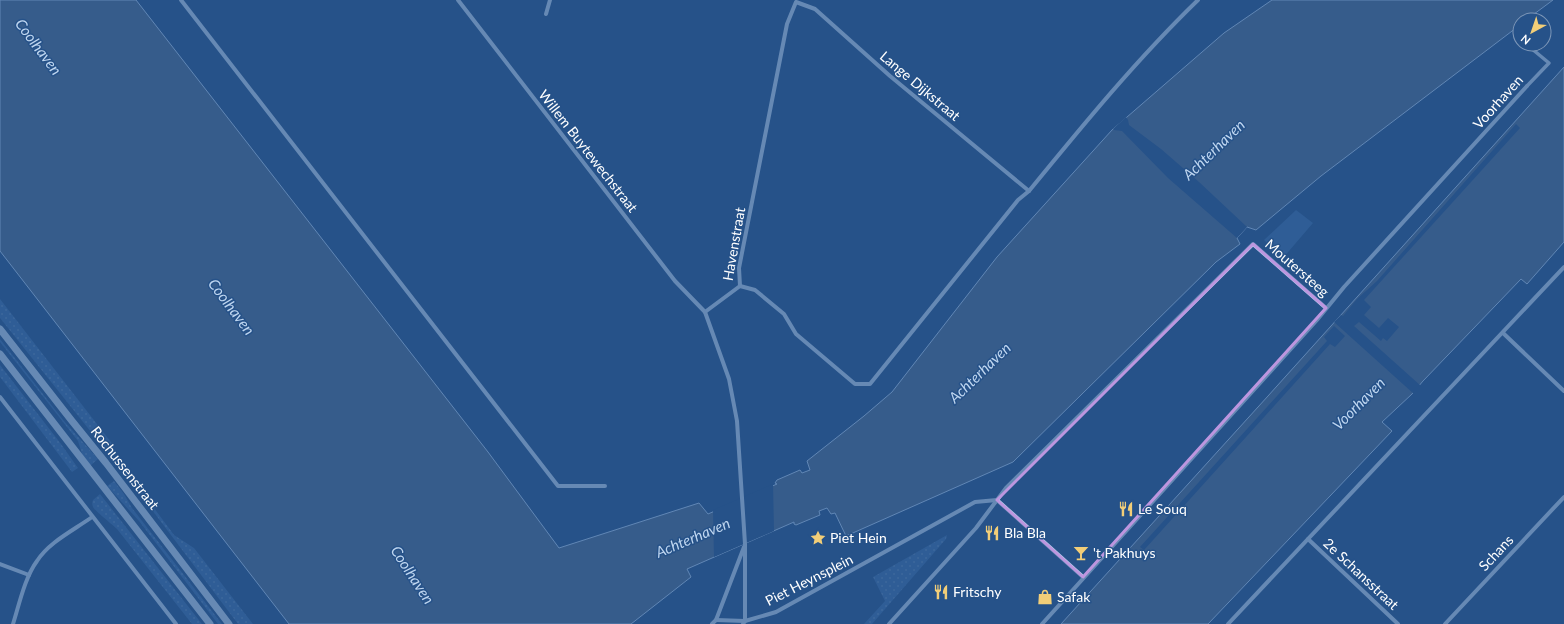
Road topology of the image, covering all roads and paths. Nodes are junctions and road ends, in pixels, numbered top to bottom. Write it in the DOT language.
graph roads {
  1 [pos="181,0"];
  2 [pos="458,0"];
  3 [pos="550,0"];
  4 [pos="1198,0"];
  5 [pos="796,2"];
  6 [pos="546,14"];
  7 [pos="1536,52"];
  8 [pos="1528,86"];
  9 [pos="1029,191"];
  10 [pos="1564,267"];
  11 [pos="740,286"];
  12 [pos="1326,308"];
  13 [pos="705,312"];
  14 [pos="0,329"];
  15 [pos="1503,333"];
  16 [pos="0,354"];
  17 [pos="1564,391"];
  18 [pos="0,397"];
  19 [pos="605,486"];
  20 [pos="1564,497"];
  21 [pos="997,500"];
  22 [pos="92,517"];
  23 [pos="1308,539"];
  24 [pos="745,544"];
  25 [pos="0,564"];
  26 [pos="29,575"];
  27 [pos="1083,577"];
  28 [pos="716,620"];
  29 [pos="744,623"];
  30 [pos="13,624"];
  31 [pos="176,624"];
  32 [pos="210,624"];
  33 [pos="229,624"];
  34 [pos="712,624"];
  35 [pos="889,624"];
  36 [pos="1042,624"];
  37 [pos="1228,624"];
  38 [pos="1398,624"];
  39 [pos="1445,624"];
  1 -- 19 [label="street"];
  2 -- 13 [label="street, Willem Buytewechstraat"];
  3 -- 6 [label="street"];
  4 -- 9 [label="street"];
  5 -- 9 [label="street, Lange Dijkstraat"];
  5 -- 11 [label="street, Havenstraat"];
  7 -- 8 [label="street, Voorhaven"];
  8 -- 12 [label="street, Voorhaven"];
  9 -- 11 [label="street"];
  10 -- 15 [label="street"];
  11 -- 13 [label="street, Havenstraat"];
  12 -- 21 [label="street, Moutersteeg"];
  12 -- 27 [label="street, Voorhaven"];
  13 -- 24 [label="street"];
  14 -- 33 [label="street, Rochussenstraat"];
  15 -- 17 [label="street"];
  15 -- 23 [label="street"];
  16 -- 32 [label="street, Rochussenstraat"];
  18 -- 22 [label="street"];
  20 -- 39 [label="street, Schans"];
  21 -- 27 [label="street"];
  21 -- 29 [label="street, Piet Heynsplein"];
  21 -- 35 [label="street"];
  22 -- 26 [label="street"];
  22 -- 31 [label="street"];
  23 -- 37 [label="street"];
  23 -- 38 [label="street, 2e Schansstraat"];
  24 -- 28 [label="street"];
  24 -- 29 [label="street"];
  25 -- 26 [label="street"];
  26 -- 30 [label="street"];
  27 -- 36 [label="street, Voorhaven"];
  28 -- 29 [label="street, Piet Heynsplein"];
  28 -- 34 [label="street"];
}
